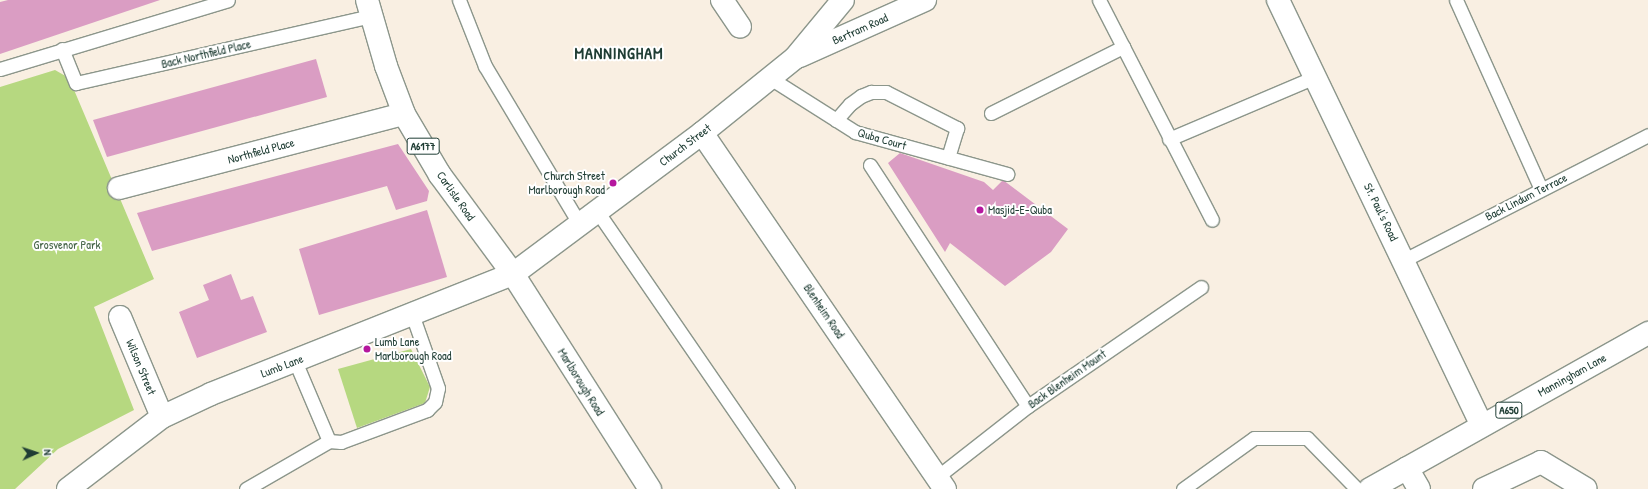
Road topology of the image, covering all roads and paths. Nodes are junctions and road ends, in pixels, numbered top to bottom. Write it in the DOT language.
graph roads {
  1 [pos="228,0"];
  2 [pos="459,0"];
  3 [pos="722,0"];
  4 [pos="843,0"];
  5 [pos="925,0"];
  6 [pos="1099,0"];
  7 [pos="1278,0"];
  8 [pos="1456,0"];
  9 [pos="369,8"];
  10 [pos="740,27"];
  11 [pos="1123,47"];
  12 [pos="62,49"];
  13 [pos="795,58"];
  14 [pos="0,69"];
  15 [pos="1315,77"];
  16 [pos="770,78"];
  17 [pos="991,113"];
  18 [pos="404,114"];
  19 [pos="836,120"];
  20 [pos="702,133"];
  21 [pos="1648,135"];
  22 [pos="1169,139"];
  23 [pos="948,158"];
  24 [pos="870,165"];
  25 [pos="1007,174"];
  26 [pos="119,188"];
  27 [pos="1541,189"];
  28 [pos="597,211"];
  29 [pos="1212,220"];
  30 [pos="580,225"];
  31 [pos="1404,260"];
  32 [pos="513,274"];
  33 [pos="1201,287"];
  34 [pos="412,314"];
  35 [pos="120,317"];
  36 [pos="1648,333"];
  37 [pos="295,361"];
  38 [pos="1028,406"];
  39 [pos="162,417"];
  40 [pos="1482,425"];
  41 [pos="329,441"];
  42 [pos="1407,468"];
  43 [pos="941,483"];
  44 [pos="68,489"];
  45 [pos="246,489"];
  46 [pos="650,489"];
  47 [pos="788,489"];
  48 [pos="1183,489"];
  49 [pos="1357,489"];
  50 [pos="1370,489"];
  51 [pos="1419,489"];
  52 [pos="1484,489"];
  53 [pos="1586,489"];
  1 -- 12 [label="lane"];
  2 -- 30 [label="lane"];
  3 -- 10 [label="main road"];
  4 -- 13 [label="main road, Church Street"];
  5 -- 13 [label="main road, Bertram Road"];
  6 -- 11 [label="lane"];
  7 -- 15 [label="main road, St. Paul's Road"];
  8 -- 27 [label="lane"];
  9 -- 12 [label="lane, Back Northfield Place"];
  9 -- 18 [label="main road, Carlisle Road / A6177"];
  11 -- 17 [label="lane"];
  11 -- 22 [label="lane"];
  12 -- 14 [label="lane"];
  13 -- 16 [label="main road, Church Street"];
  15 -- 22 [label="lane"];
  15 -- 31 [label="main road, St. Paul's Road"];
  16 -- 19 [label="lane, Quba Court"];
  16 -- 20 [label="main road, Church Street"];
  18 -- 26 [label="main road, Northfield Place"];
  18 -- 32 [label="main road, Carlisle Road / A6177"];
  19 -- 23 [label="lane, Quba Court"];
  19 -- 23 [label="lane"];
  20 -- 28 [label="main road, Church Street"];
  20 -- 43 [label="main road, Blenheim Road"];
  21 -- 27 [label="lane, Back Lindum Terrace"];
  22 -- 29 [label="lane"];
  23 -- 25 [label="lane, Quba Court"];
  24 -- 38 [label="lane"];
  27 -- 31 [label="lane, Back Lindum Terrace"];
  28 -- 30 [label="main road, Church Street"];
  28 -- 47 [label="lane"];
  30 -- 32 [label="main road, Church Street"];
  31 -- 40 [label="main road, St. Paul's Road"];
  32 -- 34 [label="main road, Lumb Lane"];
  32 -- 46 [label="main road, Marlborough Road / A6177"];
  33 -- 38 [label="lane, Back Blenheim Mount"];
  34 -- 37 [label="main road, Lumb Lane"];
  34 -- 41 [label="lane"];
  35 -- 39 [label="main road, Wilson Street"];
  36 -- 40 [label="main road, Manningham Lane / A650"];
  37 -- 39 [label="main road, Lumb Lane"];
  37 -- 41 [label="lane"];
  38 -- 43 [label="lane, Back Blenheim Mount"];
  39 -- 44 [label="main road, Lumb Lane"];
  40 -- 42 [label="main road, Manningham Lane / A650"];
  41 -- 45 [label="lane"];
  42 -- 50 [label="main road, Manningham Lane / A650"];
  42 -- 51 [label="main road"];
  48 -- 49 [label="lane"];
  52 -- 53 [label="main road"];
}
